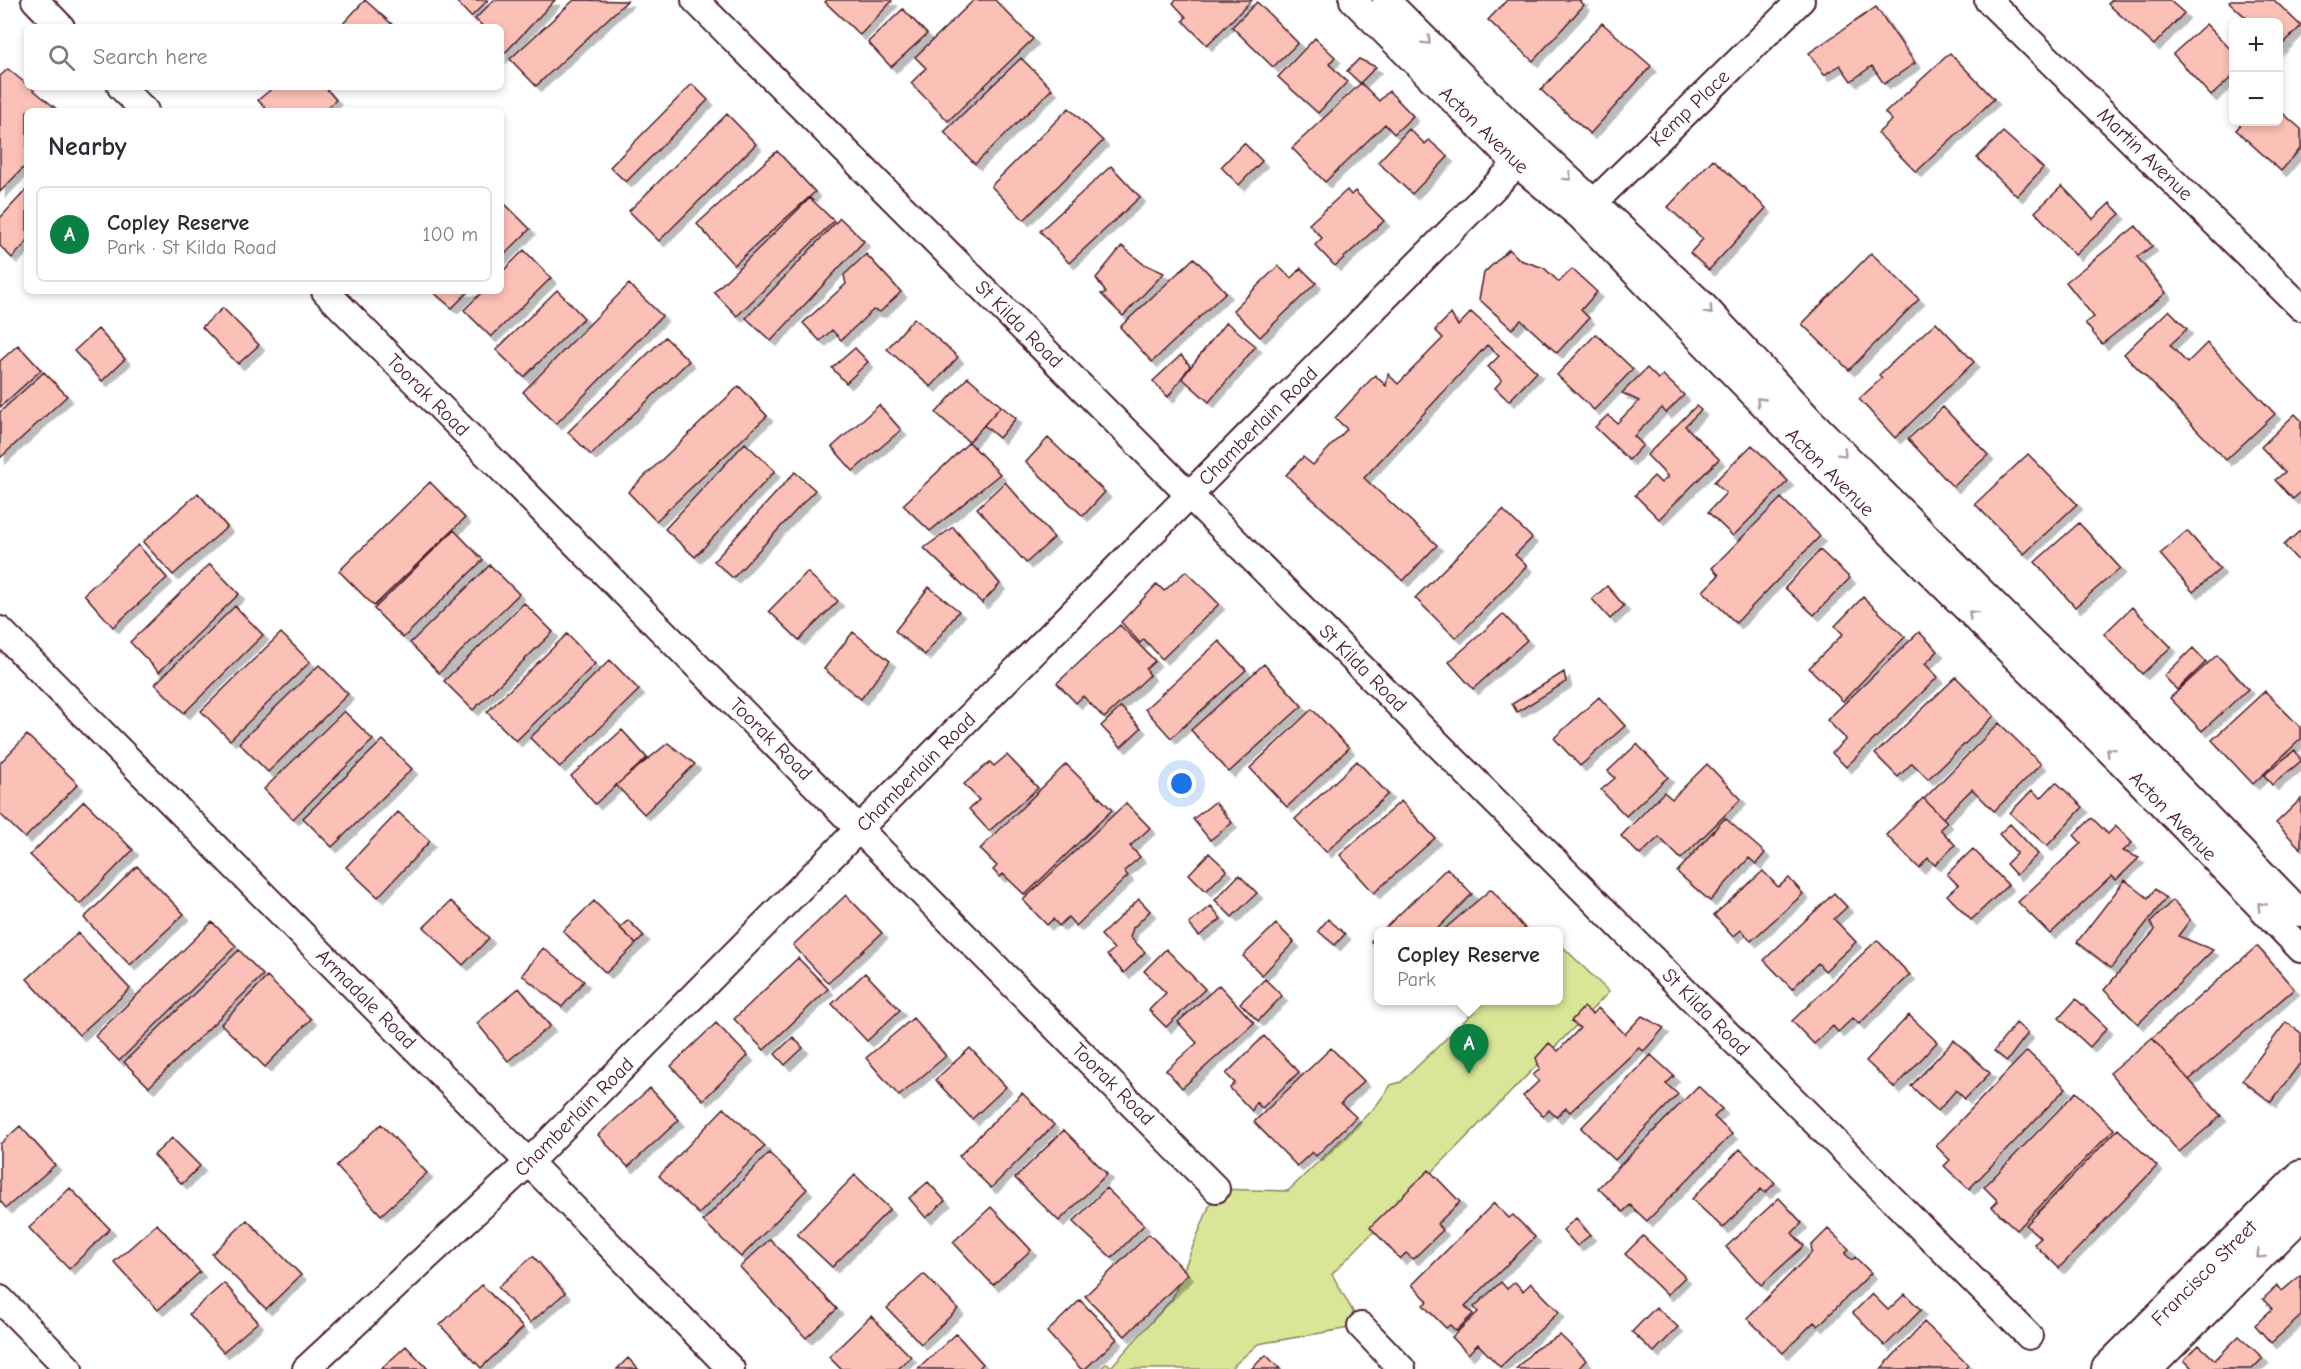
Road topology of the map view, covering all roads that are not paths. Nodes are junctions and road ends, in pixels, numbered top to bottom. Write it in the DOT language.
graph roads {
  1 [pos="34,0"];
  2 [pos="695,0"];
  3 [pos="1353,0"];
  4 [pos="1386,0"];
  5 [pos="1801,0"];
  6 [pos="1988,0"];
  7 [pos="59,24"];
  8 [pos="124,90"];
  9 [pos="142,108"];
  10 [pos="1517,164"];
  11 [pos="1587,209"];
  12 [pos="328,294"];
  13 [pos="2301,307"];
  14 [pos="1191,495"];
  15 [pos="0,630"];
  16 [pos="860,828"];
  17 [pos="2301,913"];
  18 [pos="2301,949"];
  19 [pos="529,1162"];
  20 [pos="2301,1177"];
  21 [pos="1216,1189"];
  22 [pos="2301,1213"];
  23 [pos="0,1299"];
  24 [pos="1361,1326"];
  25 [pos="2029,1336"];
  26 [pos="69,1369"];
  27 [pos="306,1369"];
  28 [pos="730,1369"];
  29 [pos="1402,1369"];
  30 [pos="2108,1369"];
  31 [pos="2145,1369"];
  1 -- 7 [label="street"];
  2 -- 14 [label="street, St Kilda Road"];
  3 -- 10 [label="street, Acton Avenue"];
  4 -- 11 [label="street, Acton Avenue, one-way"];
  5 -- 11 [label="street, Kemp Place"];
  6 -- 13 [label="street, Martin Avenue"];
  8 -- 9 [label="street"];
  10 -- 11 [label="street, Acton Avenue"];
  10 -- 14 [label="street, Chamberlain Road"];
  11 -- 17 [label="street, Acton Avenue, one-way"];
  18 -- 11 [label="street, Acton Avenue, one-way"];
  12 -- 16 [label="street, Toorak Road"];
  14 -- 16 [label="street, Chamberlain Road"];
  14 -- 25 [label="street, St Kilda Road"];
  15 -- 19 [label="street, Armadale Road"];
  16 -- 19 [label="street, Chamberlain Road"];
  16 -- 21 [label="street, Toorak Road"];
  19 -- 27 [label="street, Chamberlain Road"];
  19 -- 28 [label="street, Armadale Road"];
  20 -- 30 [label="street, Francisco Street"];
  22 -- 31 [label="street, Francisco Street, one-way"];
  23 -- 26 [label="street"];
  24 -- 29 [label="street"];
}
